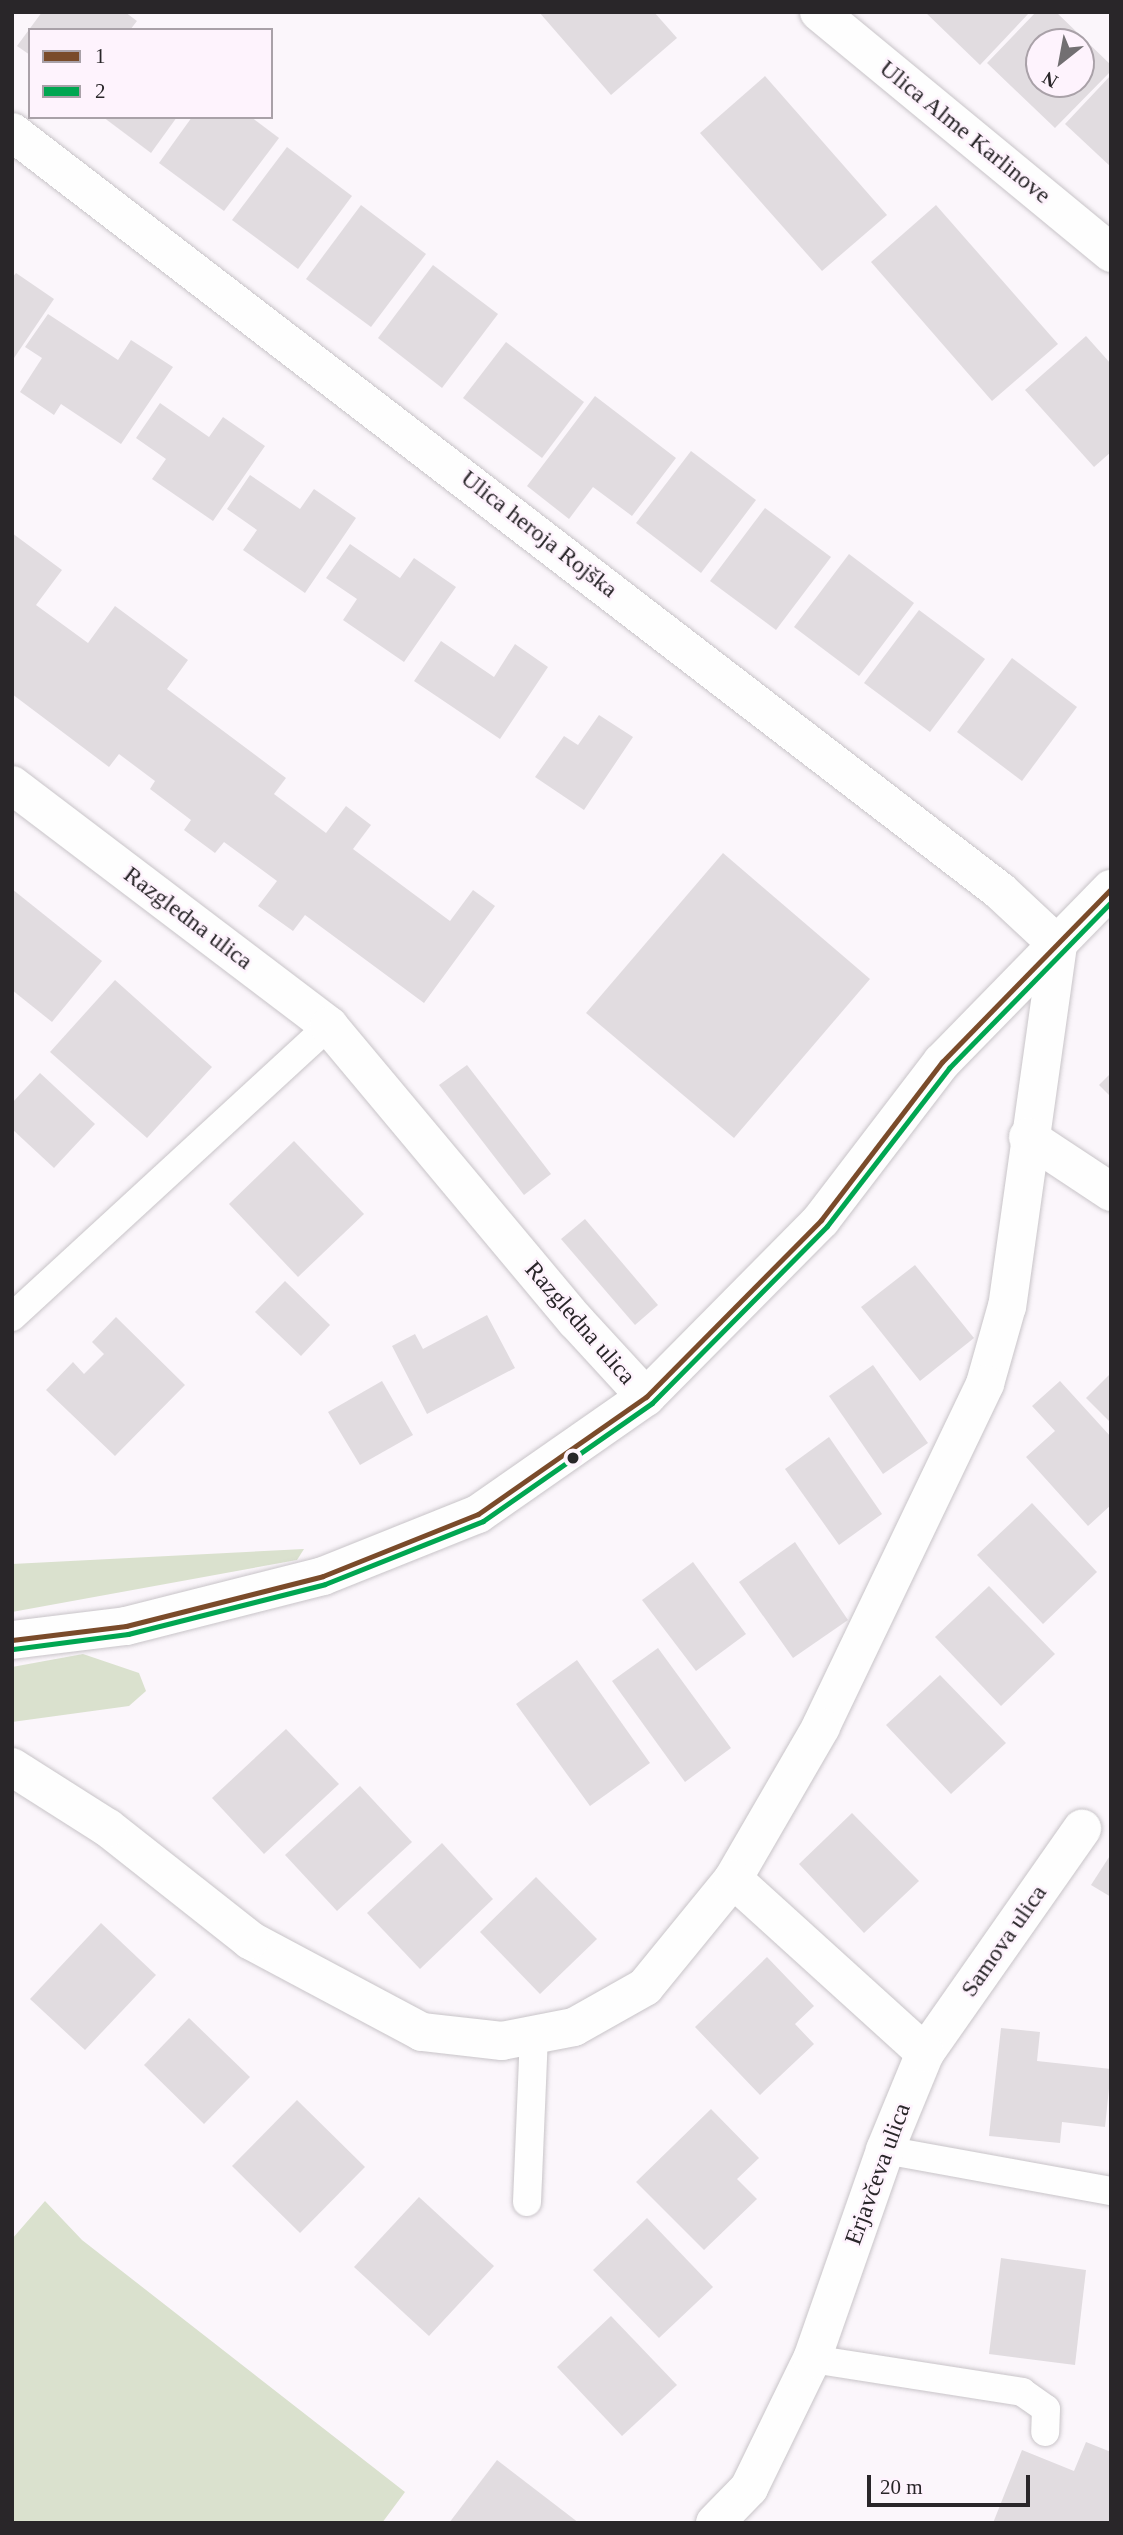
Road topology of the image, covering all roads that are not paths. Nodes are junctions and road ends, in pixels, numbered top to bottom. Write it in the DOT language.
graph roads {
  1 [pos="819,12"];
  2 [pos="12,132"];
  3 [pos="1111,253"];
  4 [pos="12,785"];
  5 [pos="1111,889"];
  6 [pos="1058,945"];
  7 [pos="329,1026"];
  8 [pos="1028,1137"];
  9 [pos="1111,1192"];
  10 [pos="12,1317"];
  11 [pos="646,1397"];
  12 [pos="12,1640"];
  13 [pos="12,1767"];
  14 [pos="1082,1829"];
  15 [pos="733,1879"];
  16 [pos="534,2035"];
  17 [pos="925,2053"];
  18 [pos="885,2150"];
  19 [pos="1111,2191"];
  20 [pos="527,2202"];
  21 [pos="812,2359"];
  22 [pos="1045,2432"];
  23 [pos="715,2523"];
  1 -- 3 [label="street, Ulica Alme Karlinove"];
  2 -- 6 [label="street, Ulica heroja Rojška"];
  4 -- 7 [label="street, Razgledna ulica"];
  5 -- 6 [label="street"];
  6 -- 8 [label="street"];
  6 -- 11 [label="street"];
  7 -- 10 [label="lane"];
  7 -- 11 [label="street, Razgledna ulica"];
  8 -- 9 [label="street"];
  8 -- 15 [label="street"];
  11 -- 12 [label="street, Razgledna ulica"];
  13 -- 16 [label="street"];
  14 -- 17 [label="street, Samova ulica"];
  15 -- 16 [label="street"];
  15 -- 17 [label="street"];
  16 -- 20 [label="lane"];
  17 -- 18 [label="street, Erjavčeva ulica"];
  18 -- 19 [label="lane"];
  18 -- 21 [label="street, Erjavčeva ulica"];
  21 -- 22 [label="lane"];
  21 -- 23 [label="street, Erjavčeva ulica"];
}
